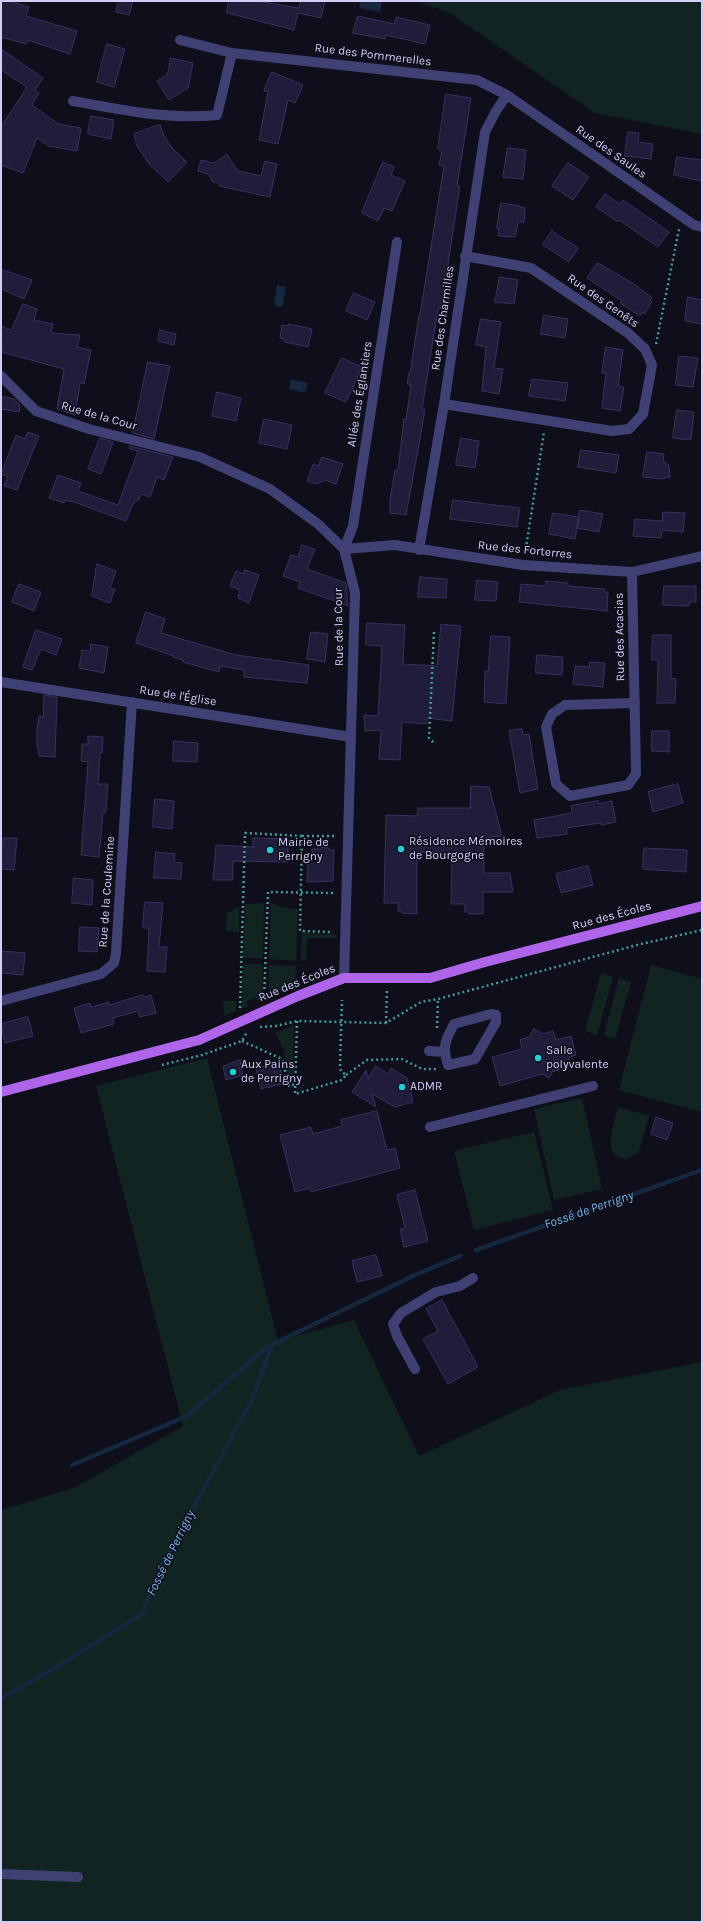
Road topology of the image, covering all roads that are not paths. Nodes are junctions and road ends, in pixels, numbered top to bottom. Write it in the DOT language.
graph roads {
  1 [pos="180,40"];
  2 [pos="232,53"];
  3 [pos="507,95"];
  4 [pos="73,101"];
  5 [pos="702,227"];
  6 [pos="397,242"];
  7 [pos="465,256"];
  8 [pos="1,376"];
  9 [pos="444,404"];
  10 [pos="344,549"];
  11 [pos="419,550"];
  12 [pos="702,556"];
  13 [pos="632,572"];
  14 [pos="1,682"];
  15 [pos="132,702"];
  16 [pos="635,702"];
  17 [pos="351,737"];
  18 [pos="702,906"];
  19 [pos="344,978"];
  20 [pos="1,1001"];
  21 [pos="437,1052"];
  22 [pos="593,1086"];
  23 [pos="1,1092"];
  24 [pos="430,1127"];
  25 [pos="474,1278"];
  26 [pos="414,1369"];
  27 [pos="1,1874"];
  28 [pos="78,1877"];
  1 -- 2 [label="street, Rue des Pommerelles"];
  2 -- 3 [label="street, Rue des Pommerelles"];
  2 -- 4 [label="street"];
  3 -- 5 [label="street, Rue des Saules"];
  3 -- 7 [label="street, Rue des Charmilles"];
  6 -- 10 [label="street, Allée des Églantiers"];
  7 -- 9 [label="street, Rue des Charmilles"];
  7 -- 9 [label="street, Rue des Genêts"];
  8 -- 10 [label="street, Rue de la Cour"];
  9 -- 11 [label="street, Rue des Charmilles"];
  10 -- 11 [label="street, Rue des Forterres"];
  10 -- 17 [label="street, Rue de la Cour"];
  11 -- 13 [label="street, Rue des Forterres"];
  12 -- 13 [label="street, Rue des Forterres"];
  13 -- 16 [label="street, Rue des Acacias"];
  14 -- 15 [label="street, Rue de l'Église"];
  15 -- 17 [label="street, Rue de l'Église"];
  15 -- 20 [label="street, Rue de la Coulemine"];
  16 -- 16 [label="street, Rue des Acacias"];
  17 -- 19 [label="street, Rue de la Cour"];
  18 -- 19 [label="main road, Rue des Écoles"];
  19 -- 23 [label="main road, Rue des Écoles"];
  21 -- 21 [label="street"];
  22 -- 24 [label="street"];
  25 -- 26 [label="street"];
  27 -- 28 [label="street"];
}
